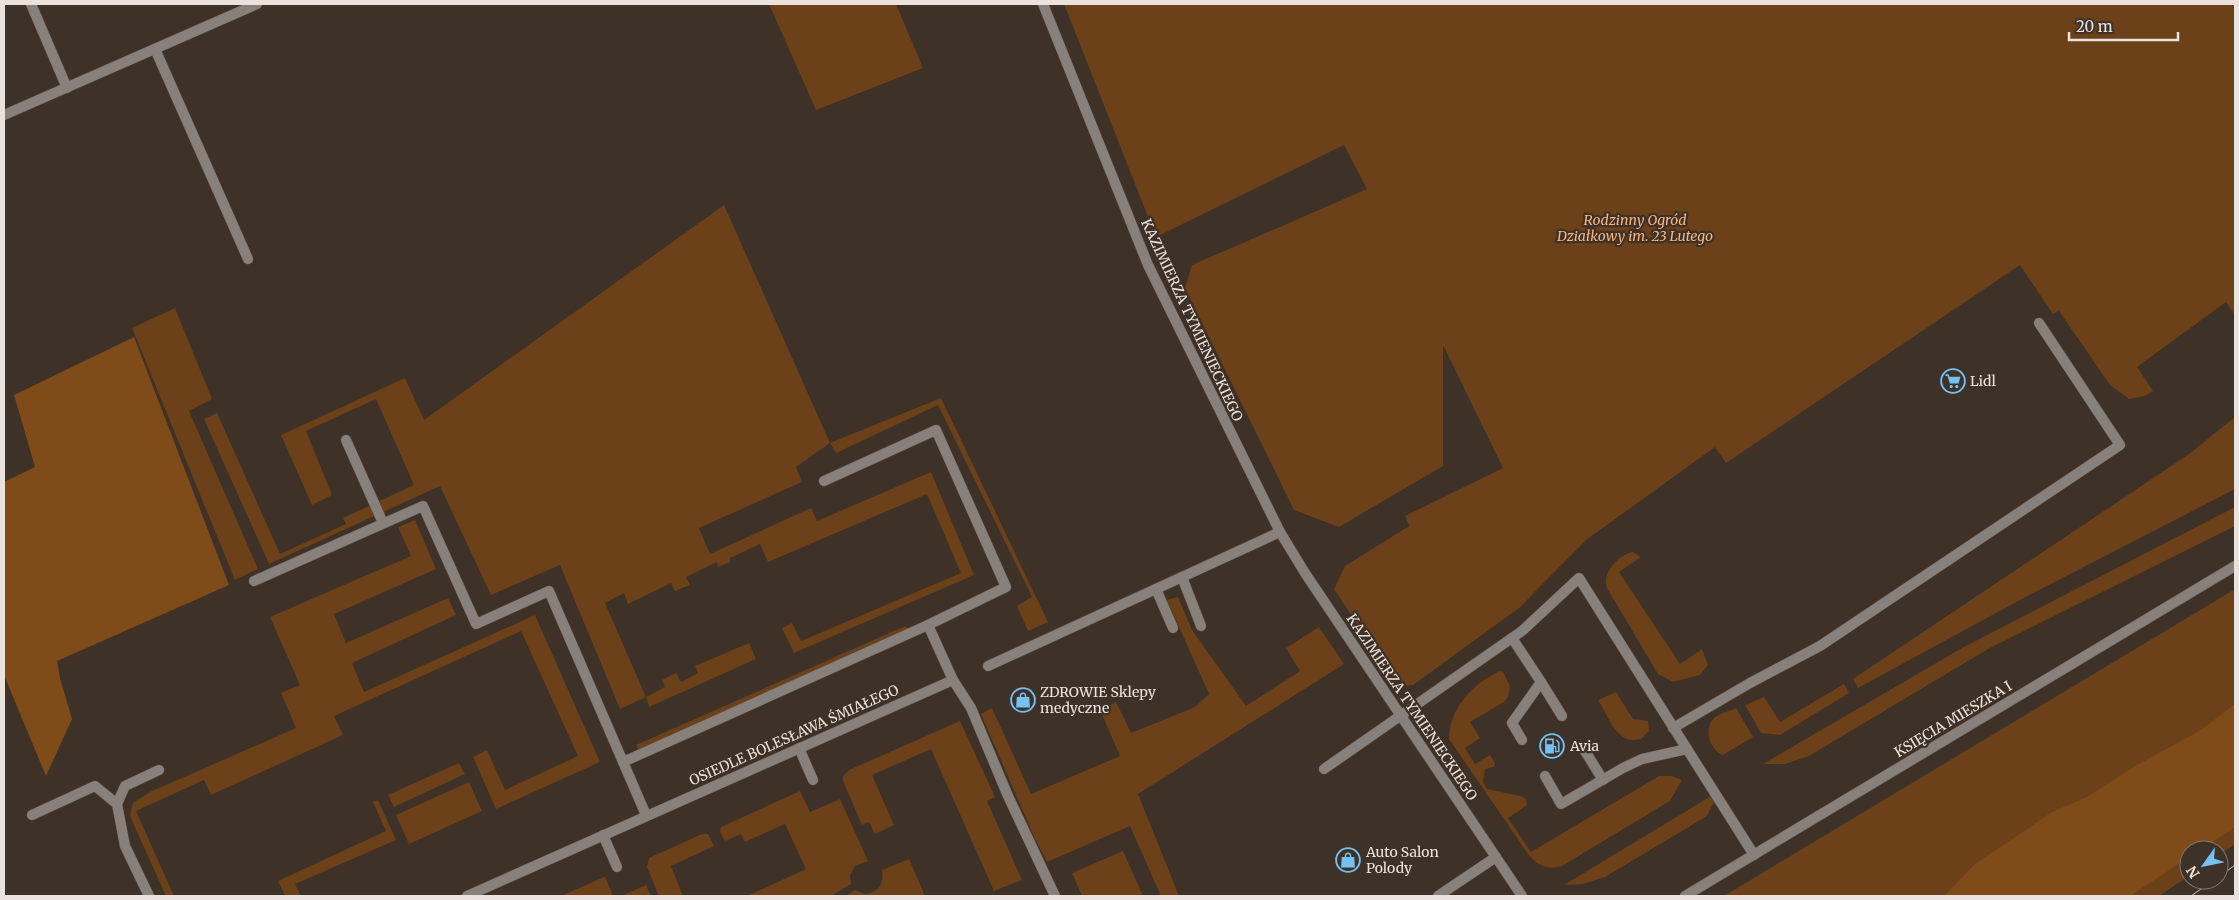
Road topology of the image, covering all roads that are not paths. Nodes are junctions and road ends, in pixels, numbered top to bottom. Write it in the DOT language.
graph roads {
  1 [pos="32,4"];
  2 [pos="257,4"];
  3 [pos="1043,4"];
  4 [pos="155,49"];
  5 [pos="67,88"];
  6 [pos="4,115"];
  7 [pos="248,259"];
  8 [pos="2039,323"];
  9 [pos="346,440"];
  10 [pos="824,481"];
  11 [pos="383,523"];
  12 [pos="1280,532"];
  13 [pos="2235,566"];
  14 [pos="1182,577"];
  15 [pos="254,581"];
  16 [pos="1156,589"];
  17 [pos="928,625"];
  18 [pos="1202,626"];
  19 [pos="1173,628"];
  20 [pos="1512,638"];
  21 [pos="988,666"];
  22 [pos="953,680"];
  23 [pos="1541,682"];
  24 [pos="1401,716"];
  25 [pos="1562,716"];
  26 [pos="1673,728"];
  27 [pos="1522,740"];
  28 [pos="799,748"];
  29 [pos="1686,749"];
  30 [pos="1585,751"];
  31 [pos="623,762"];
  32 [pos="159,770"];
  33 [pos="1324,770"];
  34 [pos="1545,776"];
  35 [pos="813,780"];
  36 [pos="1603,780"];
  37 [pos="116,804"];
  38 [pos="32,815"];
  39 [pos="646,815"];
  40 [pos="603,835"];
  41 [pos="1754,855"];
  42 [pos="1496,857"];
  43 [pos="617,867"];
  44 [pos="149,896"];
  45 [pos="467,896"];
  46 [pos="1055,896"];
  47 [pos="1438,896"];
  48 [pos="1522,896"];
  49 [pos="1685,896"];
  1 -- 5 [label="street"];
  2 -- 4 [label="street"];
  3 -- 12 [label="street, KAZIMIERZA TYMIENIECKIEGO"];
  4 -- 5 [label="street"];
  4 -- 7 [label="street"];
  5 -- 6 [label="street"];
  8 -- 26 [label="street"];
  9 -- 11 [label="street"];
  10 -- 17 [label="street"];
  11 -- 15 [label="street"];
  11 -- 31 [label="street"];
  12 -- 14 [label="street"];
  12 -- 24 [label="street, KAZIMIERZA TYMIENIECKIEGO"];
  13 -- 41 [label="street, KSIĘCIA MIESZKA I"];
  14 -- 16 [label="street"];
  14 -- 18 [label="street"];
  16 -- 19 [label="street"];
  16 -- 21 [label="street"];
  17 -- 22 [label="street"];
  17 -- 31 [label="street"];
  20 -- 23 [label="street"];
  20 -- 24 [label="street"];
  20 -- 26 [label="street"];
  22 -- 28 [label="street, OSIEDLE BOLESŁAWA ŚMIAŁEGO"];
  22 -- 46 [label="street"];
  23 -- 25 [label="street"];
  23 -- 27 [label="street"];
  24 -- 33 [label="street"];
  24 -- 42 [label="street, KAZIMIERZA TYMIENIECKIEGO"];
  26 -- 29 [label="street"];
  28 -- 35 [label="street"];
  28 -- 39 [label="street, OSIEDLE BOLESŁAWA ŚMIAŁEGO"];
  29 -- 36 [label="street"];
  29 -- 41 [label="street"];
  30 -- 36 [label="street"];
  31 -- 39 [label="street"];
  32 -- 37 [label="street"];
  34 -- 36 [label="street"];
  37 -- 38 [label="street"];
  37 -- 44 [label="street"];
  39 -- 40 [label="street, OSIEDLE BOLESŁAWA ŚMIAŁEGO"];
  40 -- 43 [label="street"];
  40 -- 45 [label="street, OSIEDLE BOLESŁAWA ŚMIAŁEGO"];
  41 -- 49 [label="street, KSIĘCIA MIESZKA I"];
  42 -- 47 [label="street"];
  42 -- 48 [label="street, KAZIMIERZA TYMIENIECKIEGO"];
}
